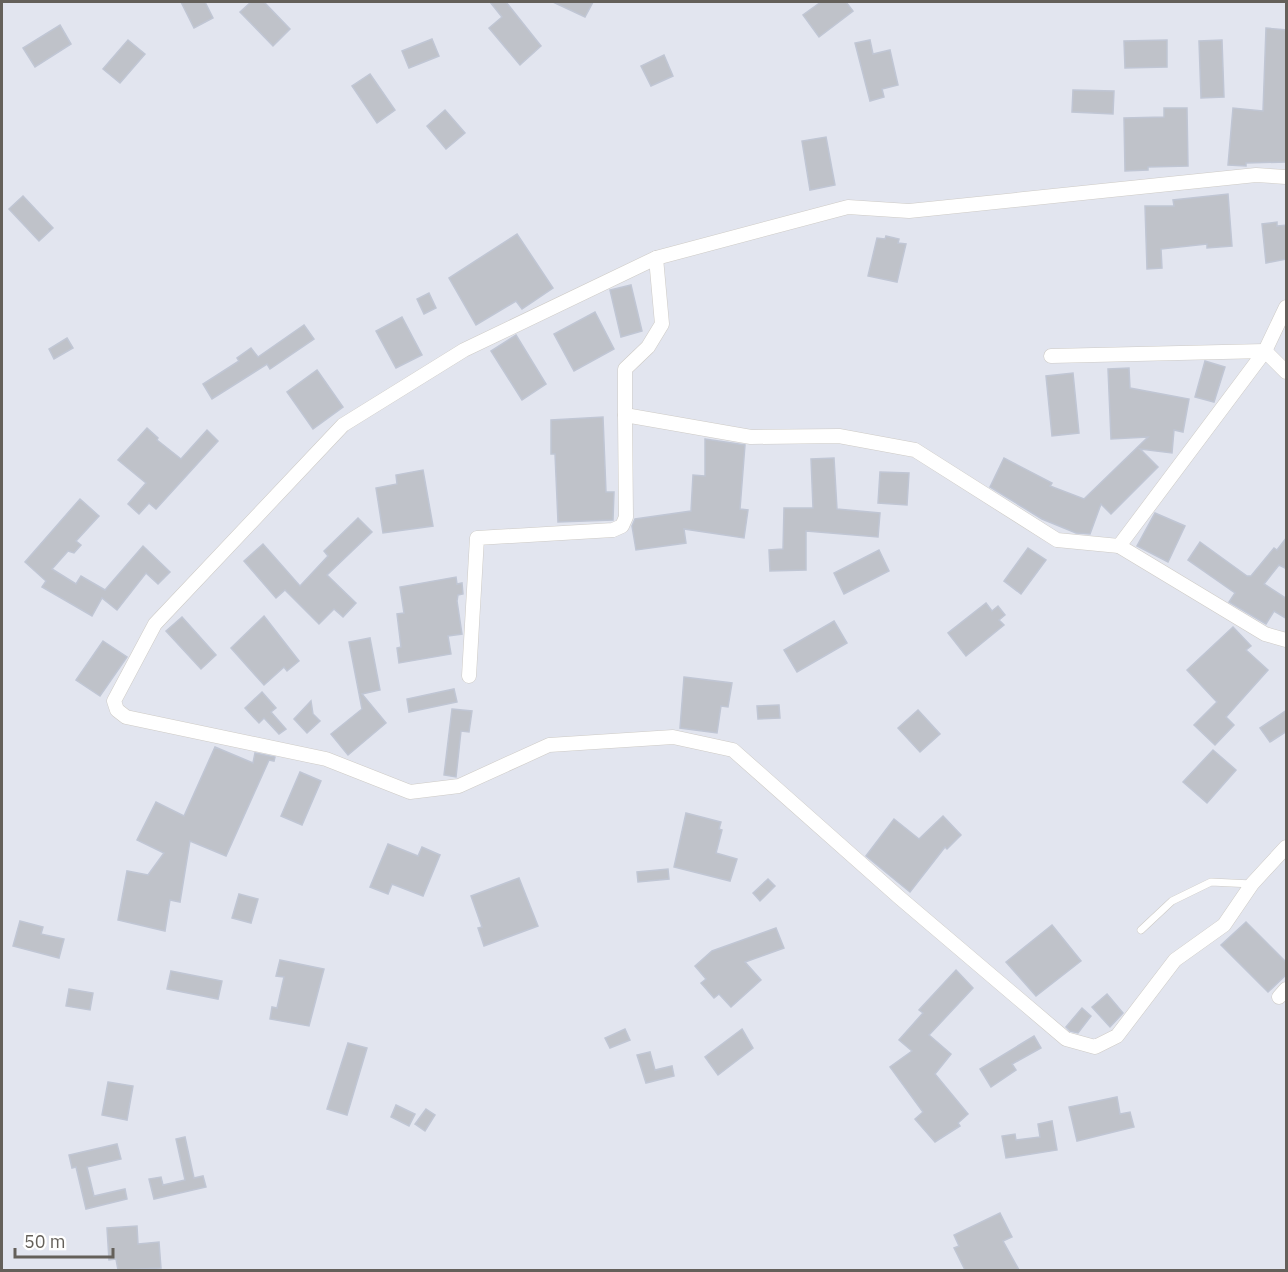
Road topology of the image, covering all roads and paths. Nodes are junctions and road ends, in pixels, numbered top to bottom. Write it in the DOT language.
graph roads {
  1 [pos="1287,177"];
  2 [pos="656,258"];
  3 [pos="1287,307"];
  4 [pos="1265,351"];
  5 [pos="1051,356"];
  6 [pos="1287,372"];
  7 [pos="625,415"];
  8 [pos="1119,546"];
  9 [pos="1287,640"];
  10 [pos="469,676"];
  11 [pos="1287,847"];
  12 [pos="1252,884"];
  13 [pos="1141,930"];
  1 -- 2 [label="street"];
  2 -- 7 [label="street"];
  2 -- 12 [label="street"];
  3 -- 4 [label="street"];
  4 -- 5 [label="street"];
  4 -- 6 [label="street"];
  4 -- 8 [label="street"];
  7 -- 8 [label="street"];
  7 -- 10 [label="street"];
  8 -- 9 [label="street"];
  11 -- 12 [label="street"];
  12 -- 13 [label="lane"];
}
